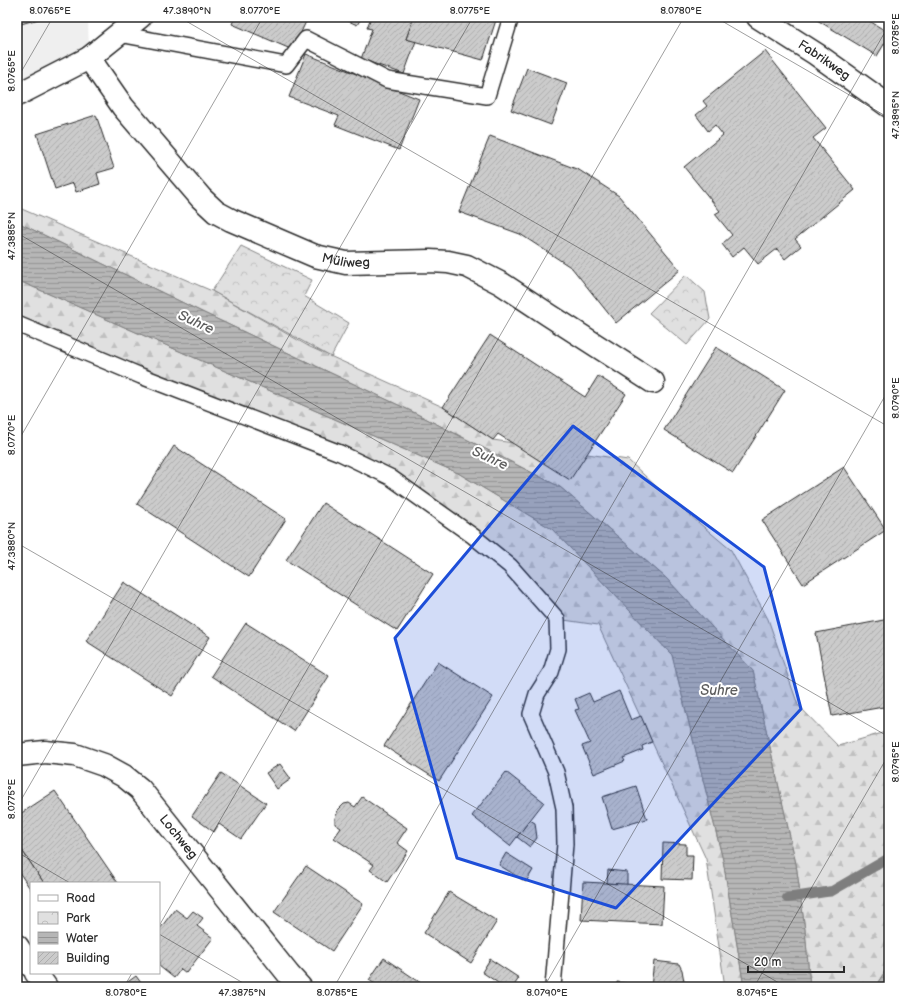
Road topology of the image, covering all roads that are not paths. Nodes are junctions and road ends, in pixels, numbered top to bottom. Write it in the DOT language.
graph roads {
  1 [pos="140,17"];
  2 [pos="511,17"];
  3 [pos="758,17"];
  4 [pos="119,34"];
  5 [pos="89,58"];
  6 [pos="17,95"];
  7 [pos="889,106"];
  8 [pos="17,324"];
  9 [pos="653,382"];
  10 [pos="17,755"];
  11 [pos="17,946"];
  12 [pos="30,965"];
  13 [pos="37,974"];
  14 [pos="46,987"];
  15 [pos="300,987"];
  16 [pos="553,987"];
  1 -- 4 [label="street"];
  2 -- 4 [label="lane"];
  3 -- 7 [label="street, Fabrikweg"];
  4 -- 5 [label="street"];
  5 -- 6 [label="street"];
  5 -- 9 [label="street, Müliweg"];
  8 -- 16 [label="lane"];
  10 -- 15 [label="street, Lochweg"];
  11 -- 12 [label="street"];
  13 -- 14 [label="street"];
}
